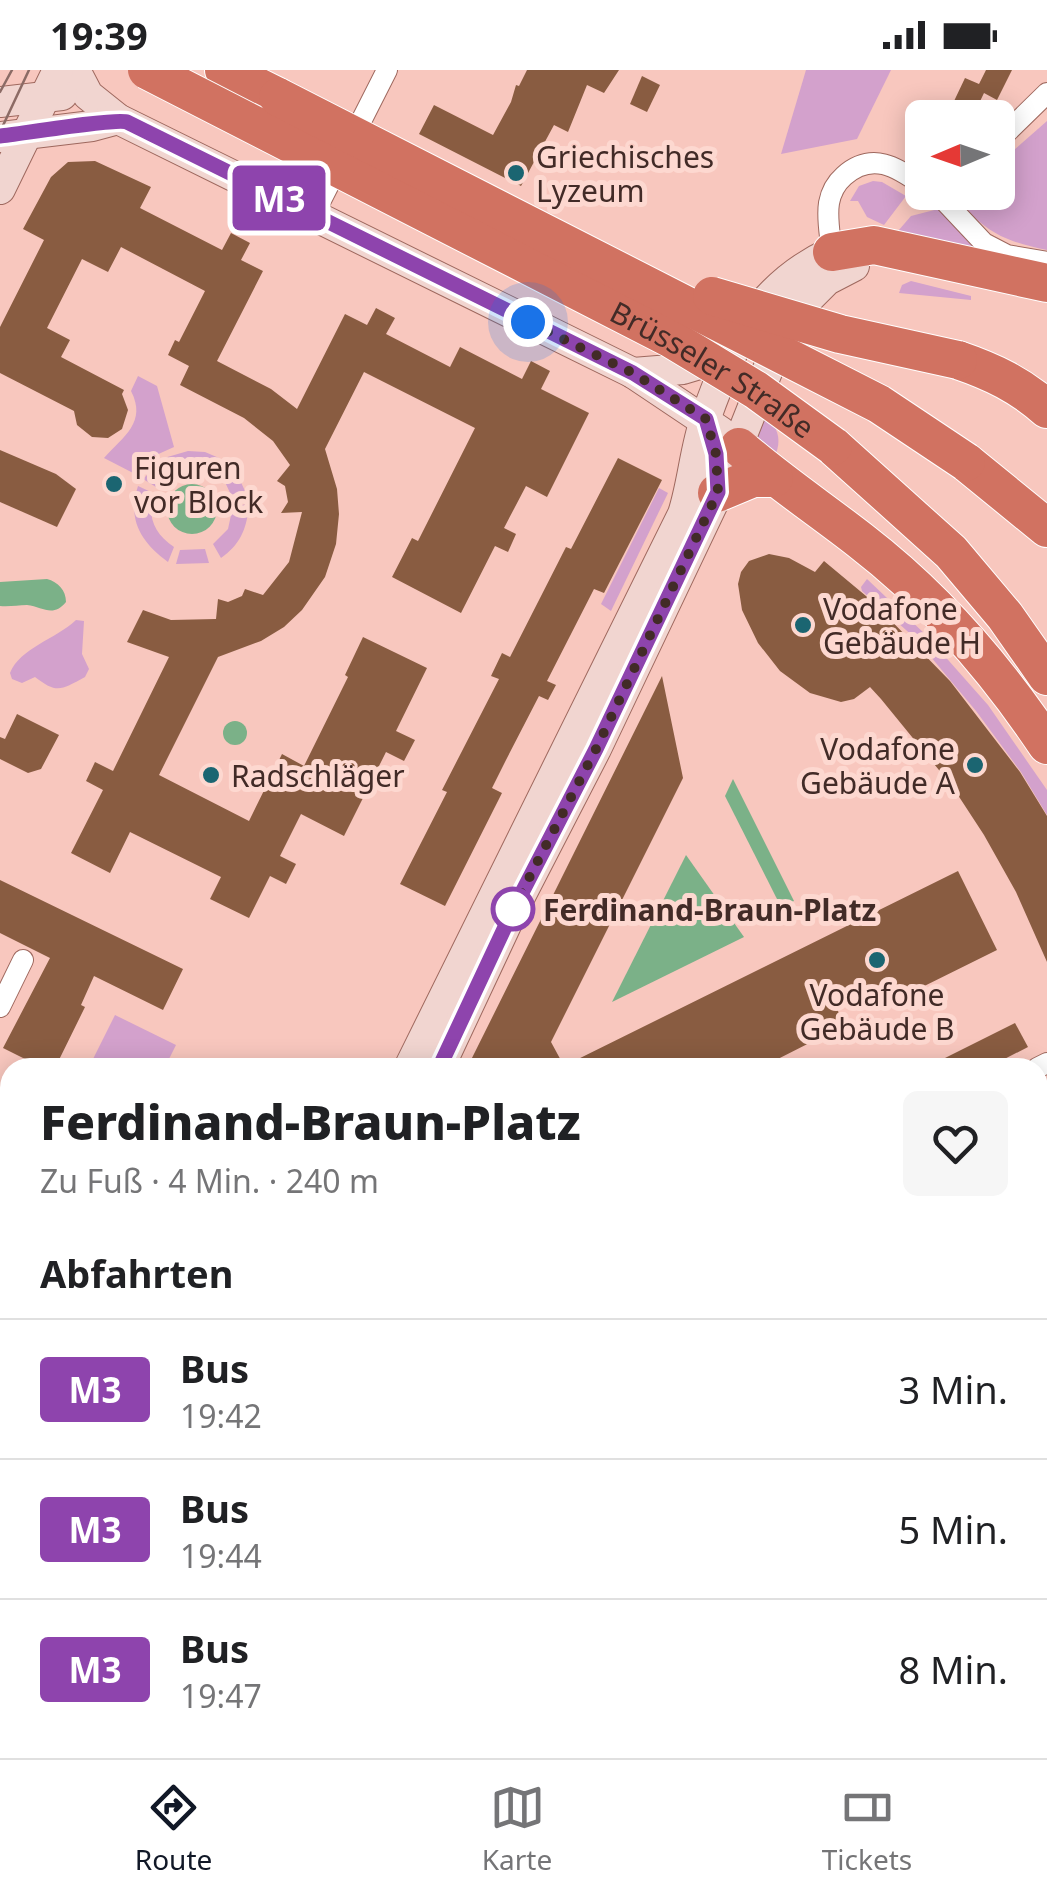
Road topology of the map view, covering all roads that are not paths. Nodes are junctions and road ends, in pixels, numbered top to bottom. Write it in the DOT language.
graph roads {
  1 [pos="148,70"];
  2 [pos="224,70"];
  3 [pos="387,70"];
  4 [pos="51,83"];
  5 [pos="81,83"];
  6 [pos="1047,93"];
  7 [pos="0,102"];
  8 [pos="118,119"];
  9 [pos="1015,124"];
  10 [pos="9,137"];
  11 [pos="905,175"];
  12 [pos="3,183"];
  13 [pos="953,210"];
  14 [pos="314,216"];
  15 [pos="574,248"];
  16 [pos="1047,262"];
  17 [pos="838,266"];
  18 [pos="1047,283"];
  19 [pos="1047,304"];
  20 [pos="737,346"];
  21 [pos="633,373"];
  22 [pos="756,401"];
  23 [pos="1047,409"];
  24 [pos="706,419"];
  25 [pos="738,446"];
  26 [pos="774,478"];
  27 [pos="718,492"];
  28 [pos="1047,528"];
  29 [pos="1047,676"];
  30 [pos="1047,745"];
  31 [pos="23,960"];
  32 [pos="0,1008"];
  33 [pos="414,1058"];
  34 [pos="444,1058"];
  1 -- 29 [label="highway, Brüsseler Straße, bridge"];
  2 -- 15 [label="highway, Brüsseler Straße, bridge"];
  3 -- 14 [label="street"];
  4 -- 5 [label="street"];
  4 -- 7 [label="street"];
  4 -- 10 [label="street"];
  5 -- 8 [label="street"];
  6 -- 9 [label="street"];
  8 -- 10 [label="street"];
  8 -- 14 [label="street"];
  10 -- 12 [label="street"];
  11 -- 17 [label="street"];
  13 -- 16 [label="street"];
  14 -- 21 [label="street"];
  15 -- 23 [label="highway, bridge"];
  15 -- 28 [label="highway, Brüsseler Straße, bridge"];
  17 -- 18 [label="highway"];
  17 -- 19 [label="highway"];
  17 -- 20 [label="street"];
  17 -- 22 [label="street"];
  20 -- 21 [label="street"];
  20 -- 24 [label="street"];
  21 -- 24 [label="street"];
  22 -- 24 [label="street"];
  22 -- 25 [label="street"];
  24 -- 25 [label="street"];
  24 -- 27 [label="street"];
  24 -- 33 [label="street"];
  25 -- 26 [label="highway"];
  25 -- 27 [label="street"];
  26 -- 27 [label="highway"];
  26 -- 30 [label="highway"];
  27 -- 34 [label="street"];
  31 -- 32 [label="street"];
}
